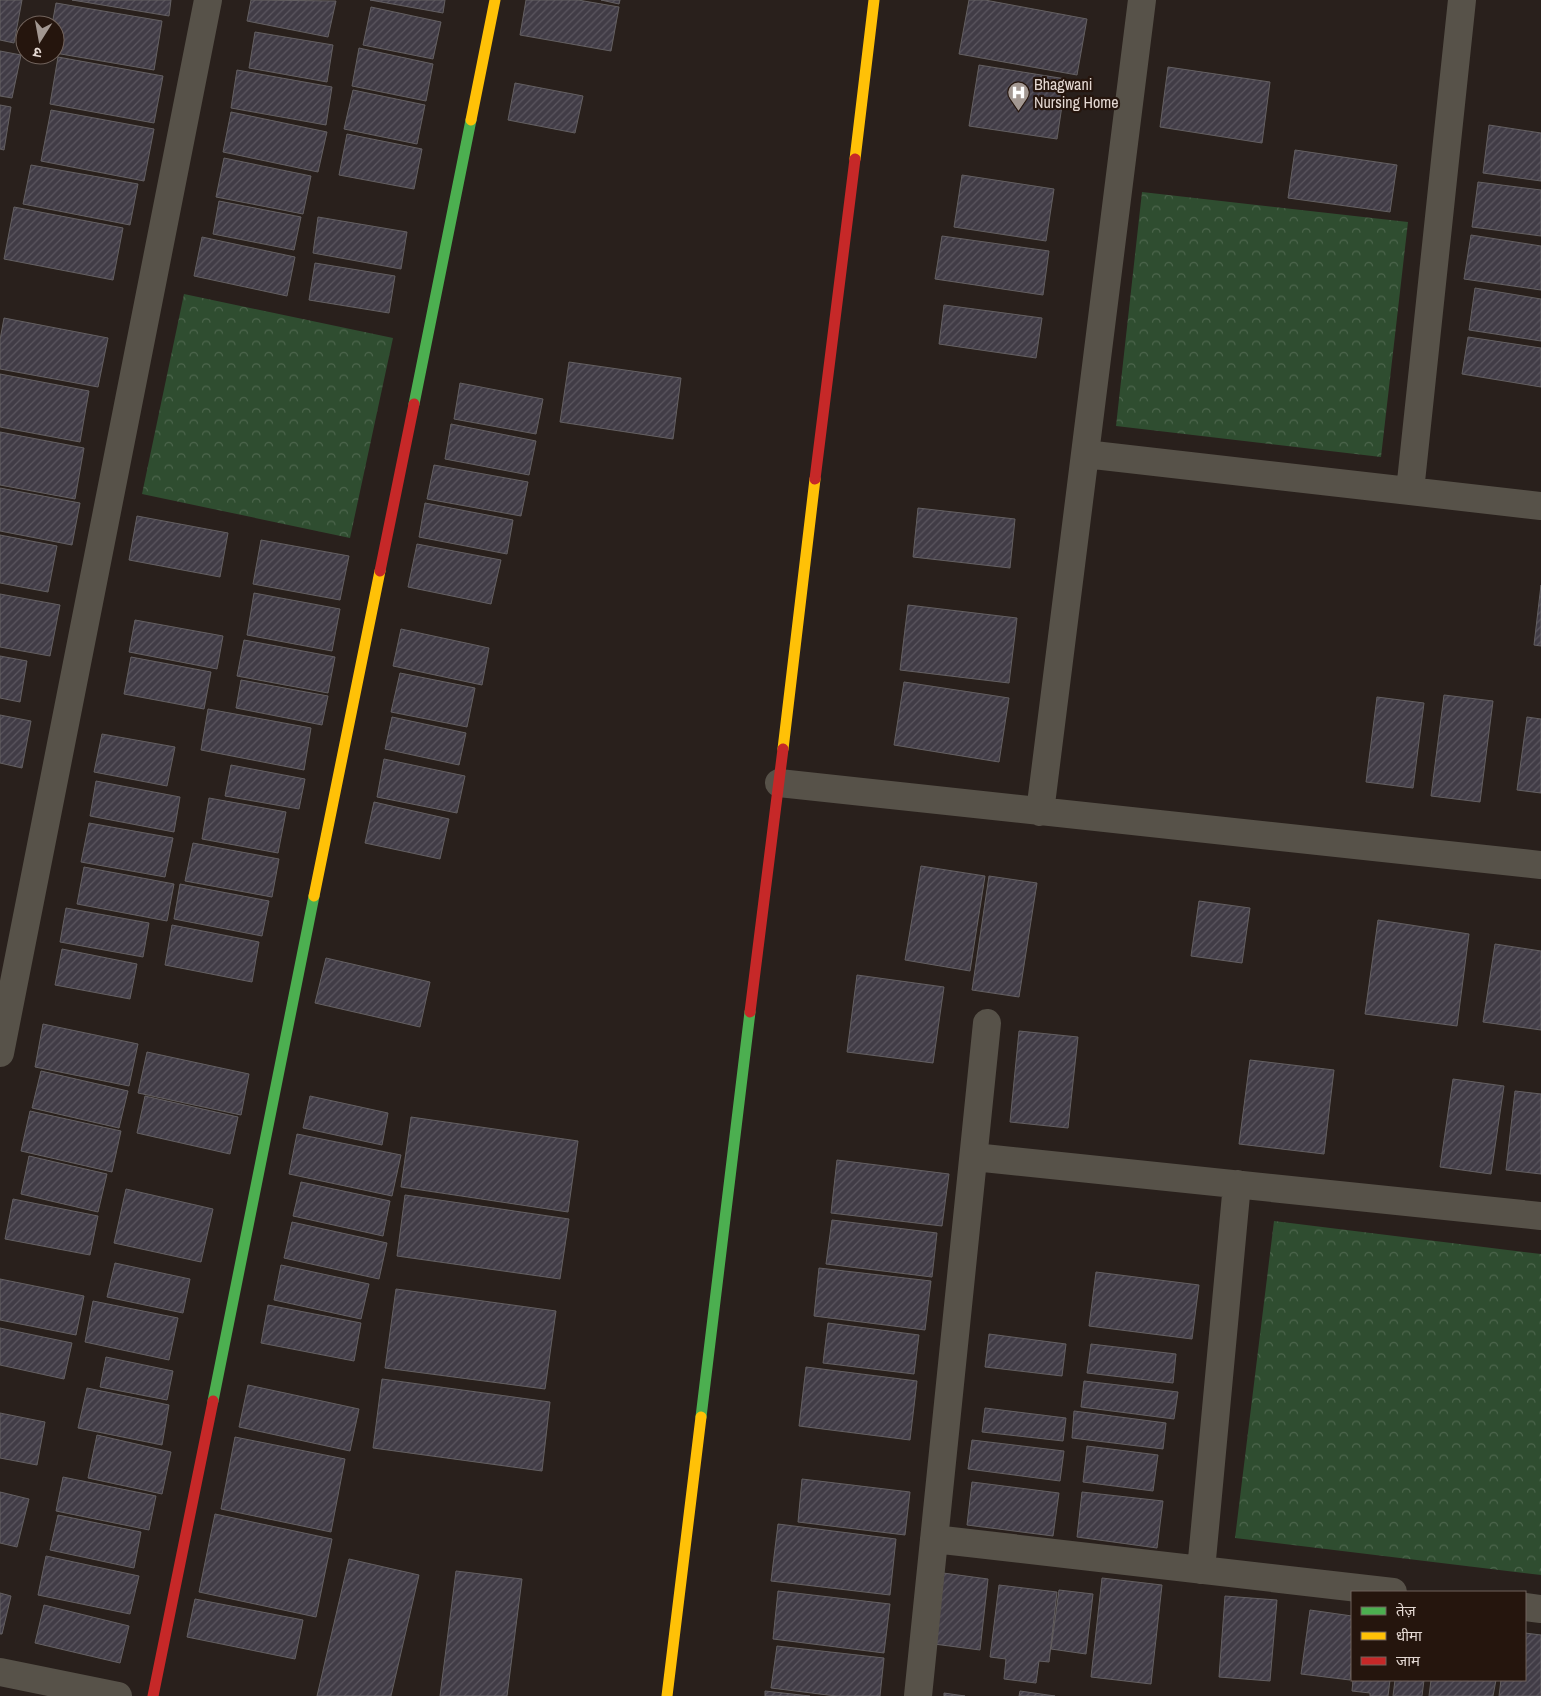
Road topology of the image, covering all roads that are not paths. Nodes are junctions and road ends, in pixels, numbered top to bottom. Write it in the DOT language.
graph roads {
  1 [pos="208,0"];
  2 [pos="495,0"];
  3 [pos="874,0"];
  4 [pos="1142,0"];
  5 [pos="1462,0"];
  6 [pos="1085,454"];
  7 [pos="1410,491"];
  8 [pos="1541,506"];
  9 [pos="778,783"];
  10 [pos="1040,812"];
  11 [pos="1541,865"];
  12 [pos="987,1022"];
  13 [pos="0,1053"];
  14 [pos="974,1156"];
  15 [pos="1237,1184"];
  16 [pos="1541,1216"];
  17 [pos="934,1539"];
  18 [pos="1201,1570"];
  19 [pos="1384,1591"];
  20 [pos="1526,1608"];
  21 [pos="1541,1609"];
  22 [pos="0,1672"];
  23 [pos="118,1696"];
  24 [pos="153,1696"];
  25 [pos="667,1696"];
  26 [pos="918,1696"];
  1 -- 13 [label="street"];
  2 -- 24 [label="street"];
  3 -- 9 [label="street"];
  4 -- 6 [label="street"];
  5 -- 7 [label="street"];
  6 -- 7 [label="street"];
  6 -- 10 [label="street"];
  7 -- 8 [label="street"];
  9 -- 10 [label="street"];
  9 -- 25 [label="street"];
  10 -- 11 [label="street"];
  12 -- 14 [label="street"];
  14 -- 15 [label="street"];
  14 -- 17 [label="street"];
  15 -- 16 [label="street"];
  15 -- 18 [label="street"];
  17 -- 18 [label="street"];
  17 -- 26 [label="street"];
  18 -- 19 [label="street"];
  20 -- 21 [label="street"];
  22 -- 23 [label="street"];
}
